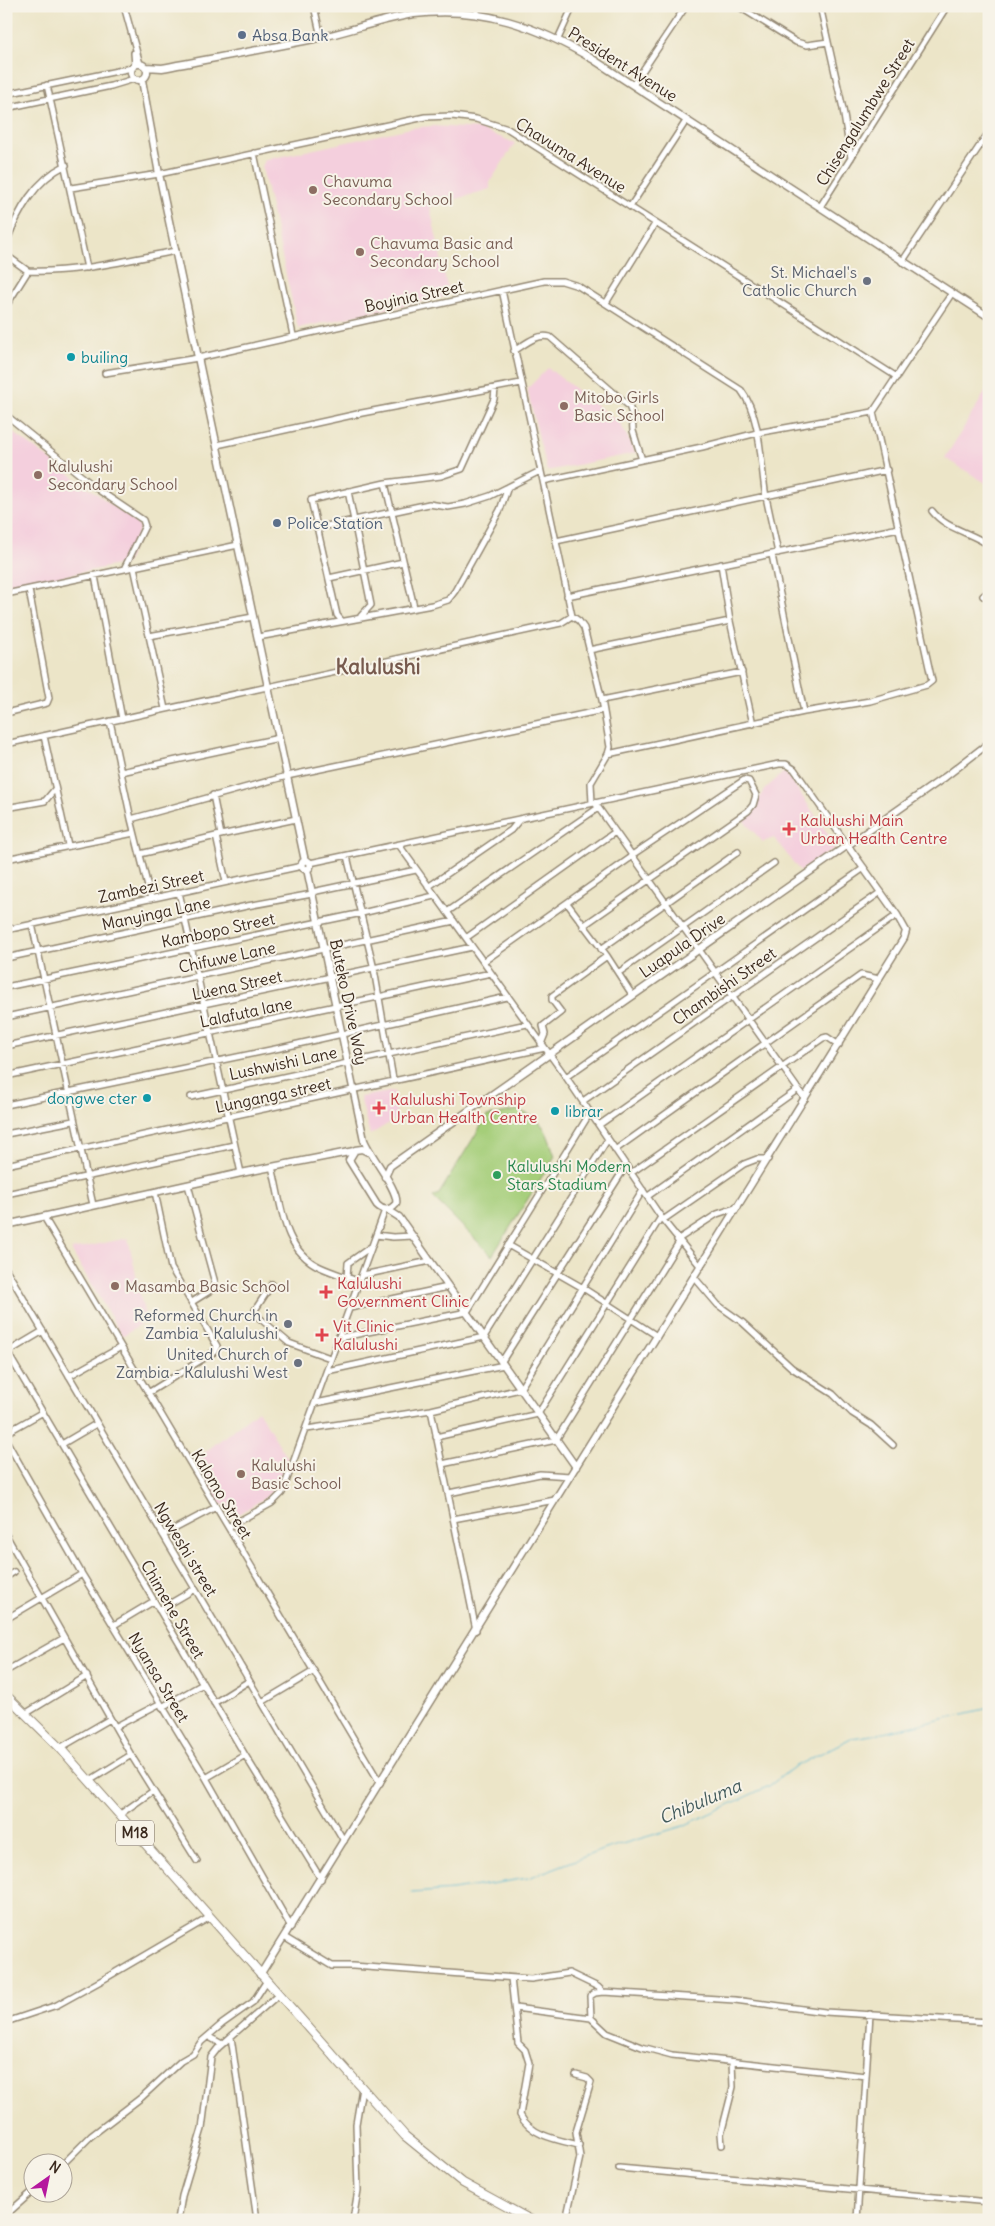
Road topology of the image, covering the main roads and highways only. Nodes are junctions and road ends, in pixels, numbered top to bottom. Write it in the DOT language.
graph roads {
  1 [pos="6,1695"];
  2 [pos="532,2220"];
  1 -- 2 [label="main road, M18"];
}
